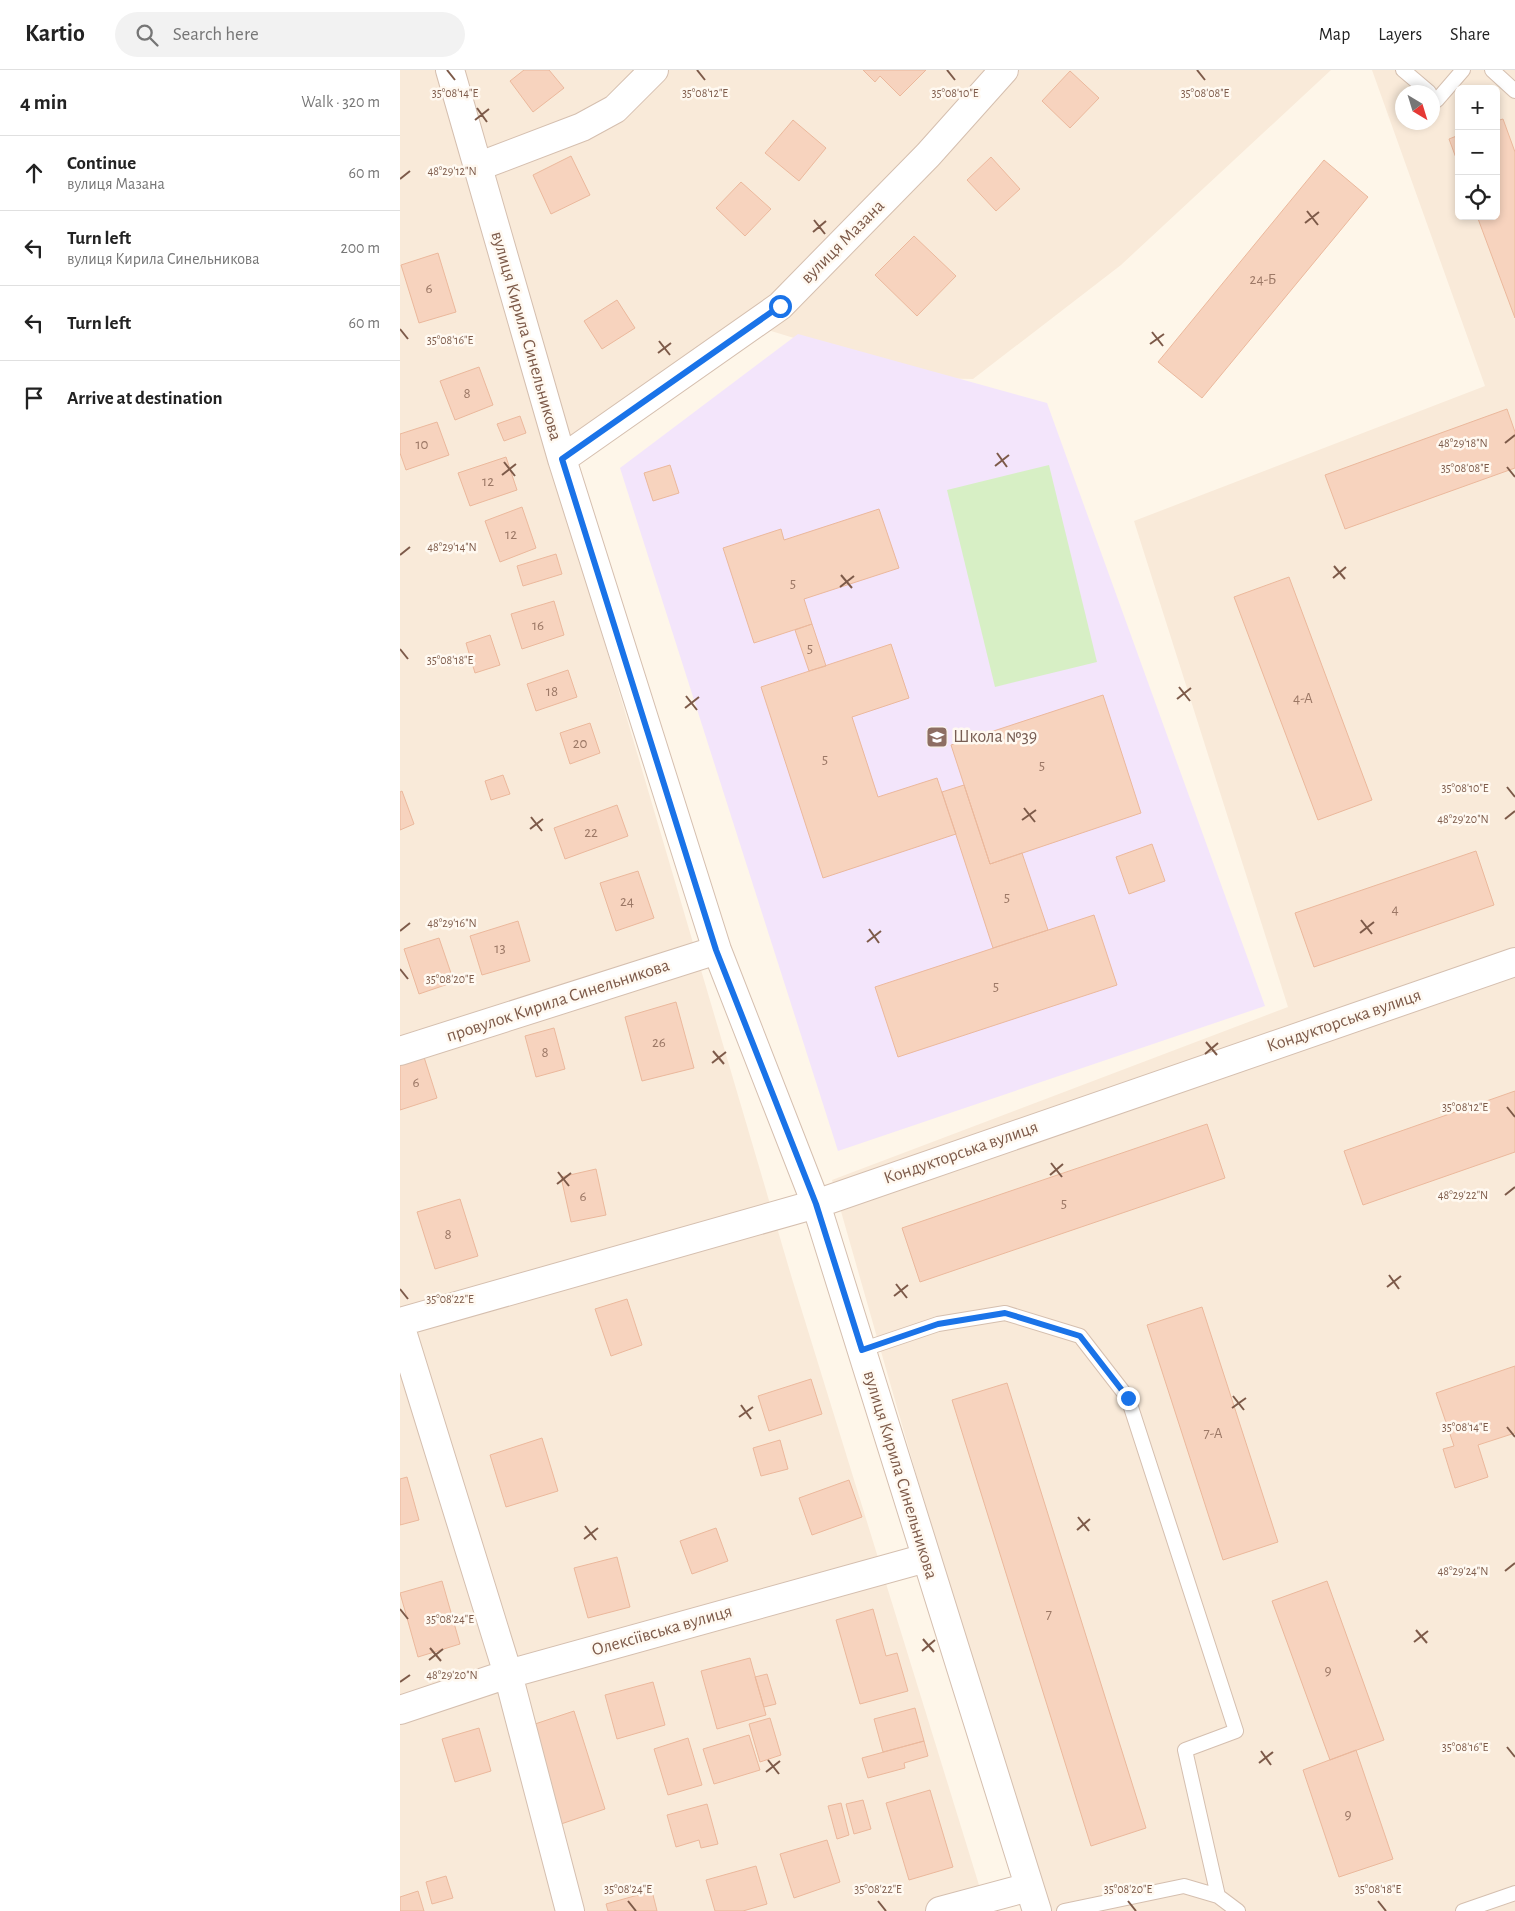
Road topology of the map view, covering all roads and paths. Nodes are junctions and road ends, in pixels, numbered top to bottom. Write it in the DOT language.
graph roads {
  1 [pos="450,70"];
  2 [pos="654,70"];
  3 [pos="1004,70"];
  4 [pos="1403,70"];
  5 [pos="1463,70"];
  6 [pos="1492,70"];
  7 [pos="1421,85"];
  8 [pos="1515,91"];
  9 [pos="1440,97"];
  10 [pos="477,167"];
  11 [pos="562,459"];
  12 [pos="716,950"];
  13 [pos="1515,962"];
  14 [pos="400,1051"];
  15 [pos="816,1204"];
  16 [pos="400,1324"];
  17 [pos="862,1350"];
  18 [pos="926,1558"];
  19 [pos="508,1674"];
  20 [pos="400,1710"];
  21 [pos="1515,1893"];
  22 [pos="1218,1896"];
  23 [pos="1033,1899"];
  24 [pos="570,1911"];
  25 [pos="940,1911"];
  26 [pos="1064,1911"];
  27 [pos="1238,1911"];
  28 [pos="1463,1911"];
  1 -- 10 [label="street, вулиця Кирила Синельникова"];
  2 -- 10 [label="street"];
  3 -- 11 [label="street, вулиця Мазана"];
  4 -- 7 [label="lane"];
  5 -- 9 [label="lane"];
  6 -- 8 [label="lane"];
  10 -- 11 [label="street, вулиця Кирила Синельникова"];
  11 -- 12 [label="street, вулиця Кирила Синельникова"];
  12 -- 14 [label="street, провулок Кирила Синельникова"];
  12 -- 15 [label="street, вулиця Кирила Синельникова"];
  13 -- 15 [label="street, Кондукторська вулиця"];
  15 -- 16 [label="street, Кондукторська вулиця"];
  15 -- 17 [label="street, вулиця Кирила Синельникова"];
  16 -- 19 [label="street"];
  17 -- 18 [label="street, вулиця Кирила Синельникова"];
  17 -- 22 [label="lane"];
  18 -- 19 [label="street, Олексіївська вулиця"];
  18 -- 23 [label="street, вулиця Кирила Синельникова"];
  19 -- 20 [label="street, Олексіївська вулиця"];
  19 -- 24 [label="street"];
  21 -- 28 [label="lane"];
  22 -- 26 [label="lane"];
  22 -- 27 [label="lane"];
  23 -- 25 [label="street"];
}
